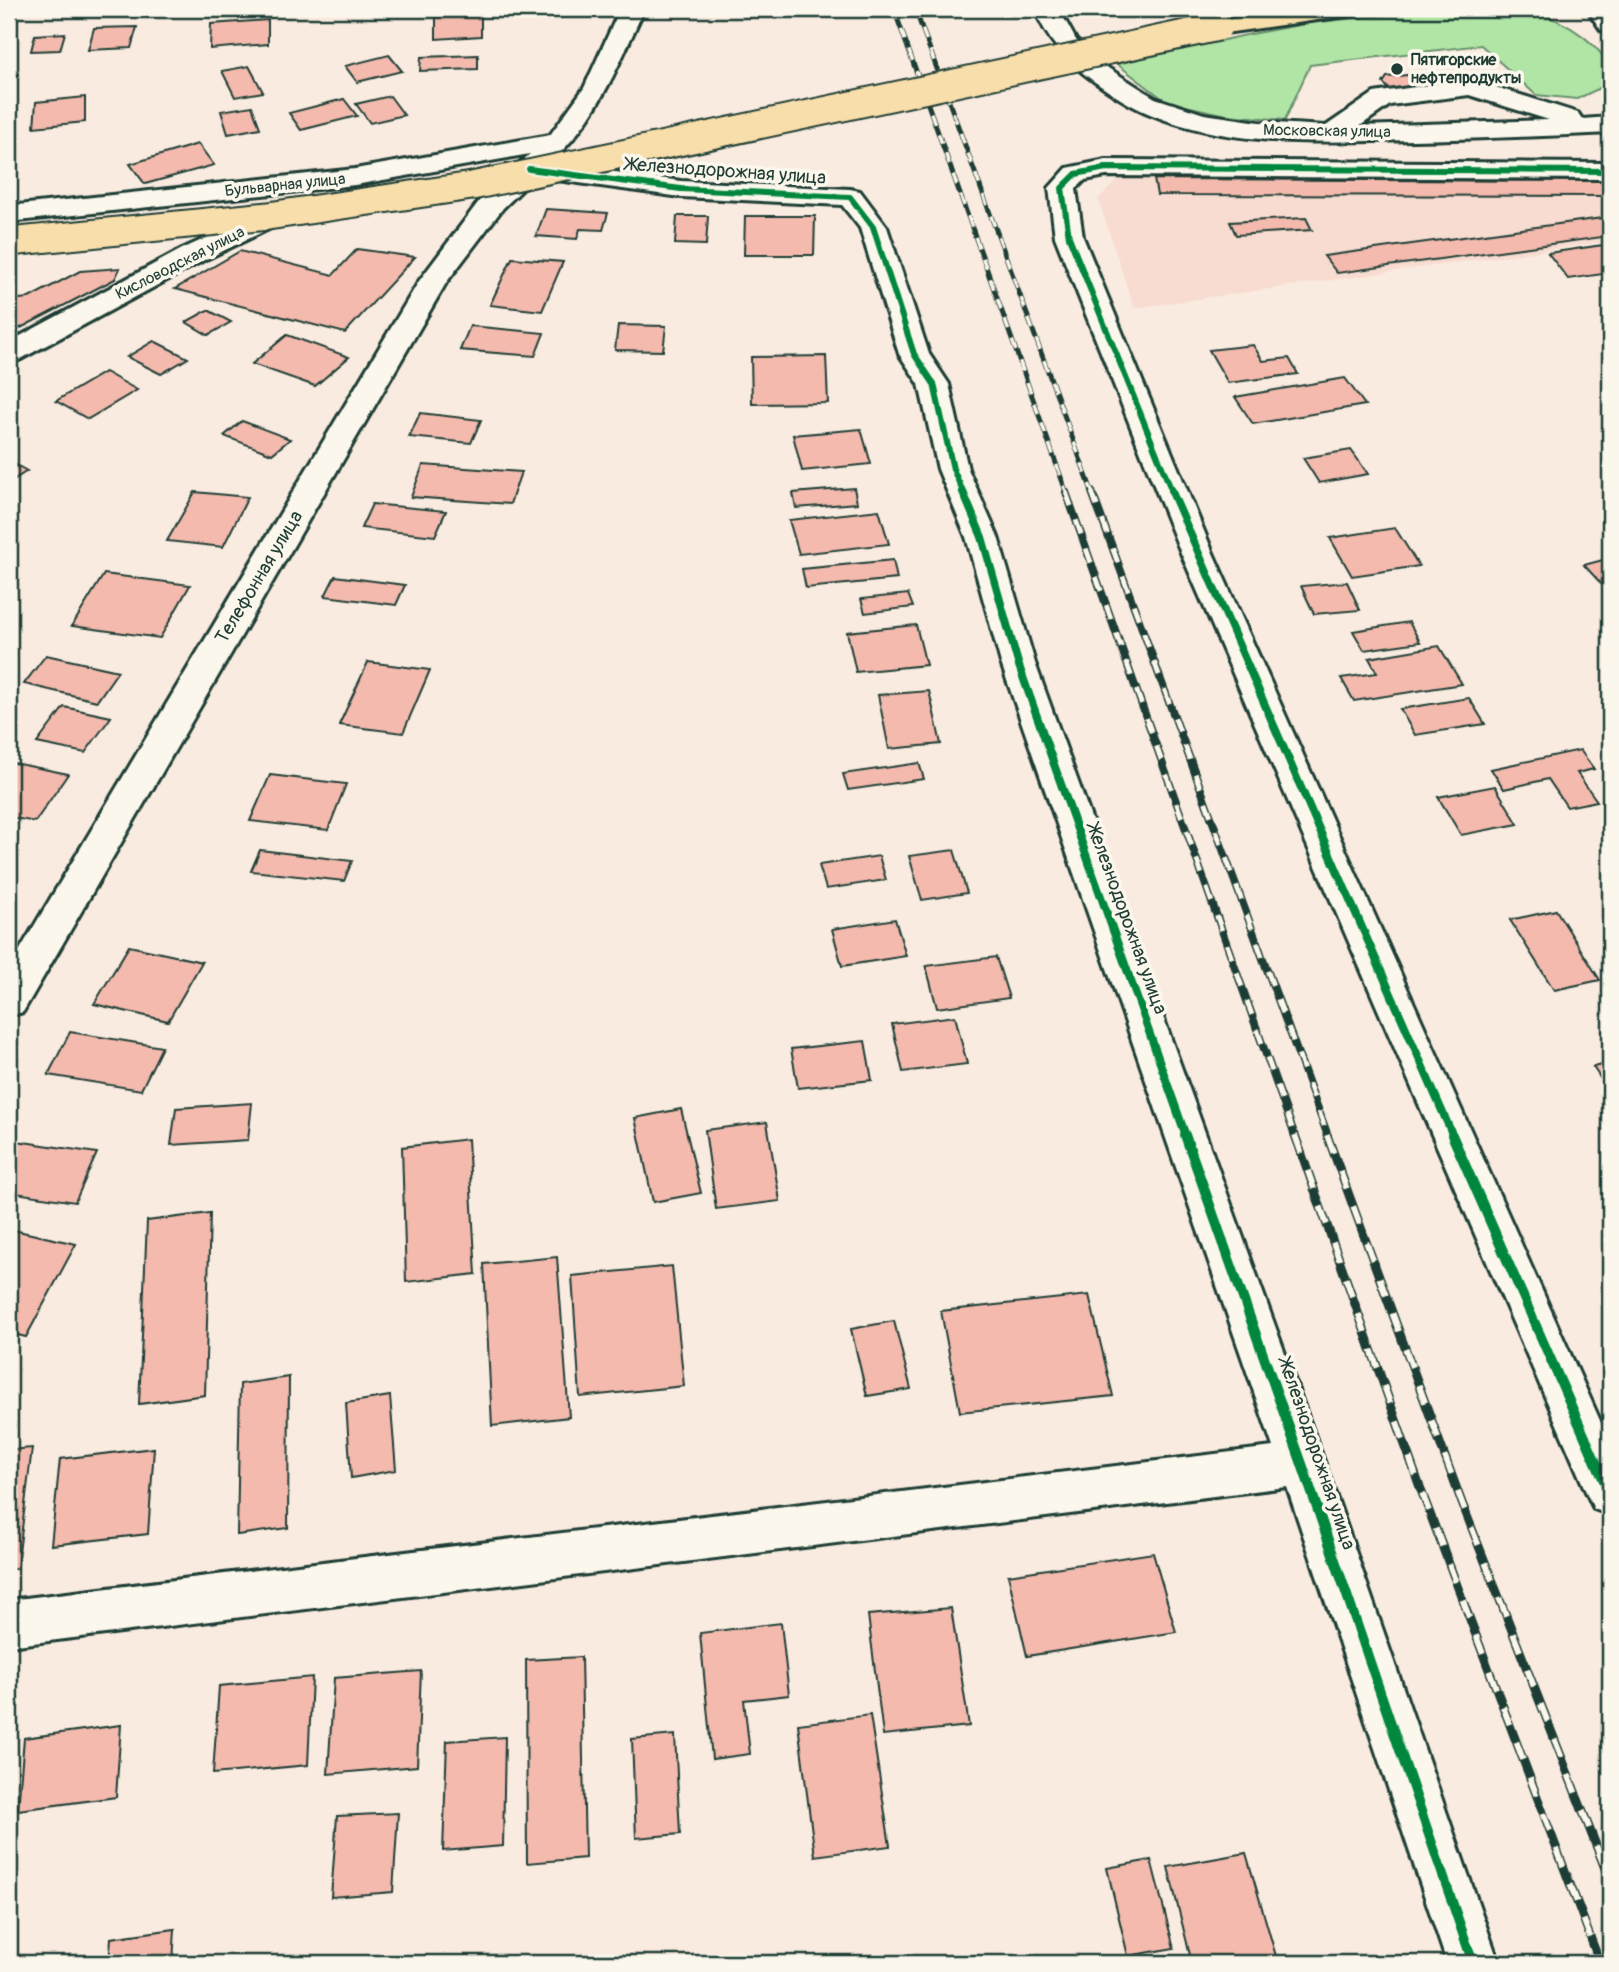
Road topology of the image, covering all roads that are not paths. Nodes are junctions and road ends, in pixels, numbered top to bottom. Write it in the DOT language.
graph roads {
  1 [pos="632,9"];
  2 [pos="1047,9"];
  3 [pos="1193,9"];
  4 [pos="1346,9"];
  5 [pos="1599,9"];
  6 [pos="1610,25"];
  7 [pos="1602,125"];
  8 [pos="1330,135"];
  9 [pos="559,141"];
  10 [pos="530,169"];
  11 [pos="1610,171"];
  12 [pos="355,177"];
  13 [pos="9,216"];
  14 [pos="9,242"];
  15 [pos="9,354"];
  16 [pos="9,1001"];
  17 [pos="1302,1464"];
  18 [pos="1610,1494"];
  19 [pos="9,1623"];
  20 [pos="1473,1963"];
  1 -- 9 [label="street"];
  2 -- 8 [label="street, Московская улица"];
  3 -- 13 [label="main road"];
  4 -- 14 [label="main road, bridge"];
  5 -- 6 [label="street"];
  7 -- 8 [label="street, Московская улица"];
  7 -- 8 [label="street"];
  9 -- 10 [label="street"];
  9 -- 12 [label="street, Бульварная улица"];
  10 -- 16 [label="street, Телефонная улица"];
  10 -- 17 [label="street, Железнодорожная улица"];
  11 -- 18 [label="street"];
  12 -- 13 [label="street, Бульварная улица"];
  12 -- 15 [label="street, Кисловодская улица"];
  17 -- 19 [label="street"];
  17 -- 20 [label="street, Железнодорожная улица"];
}
